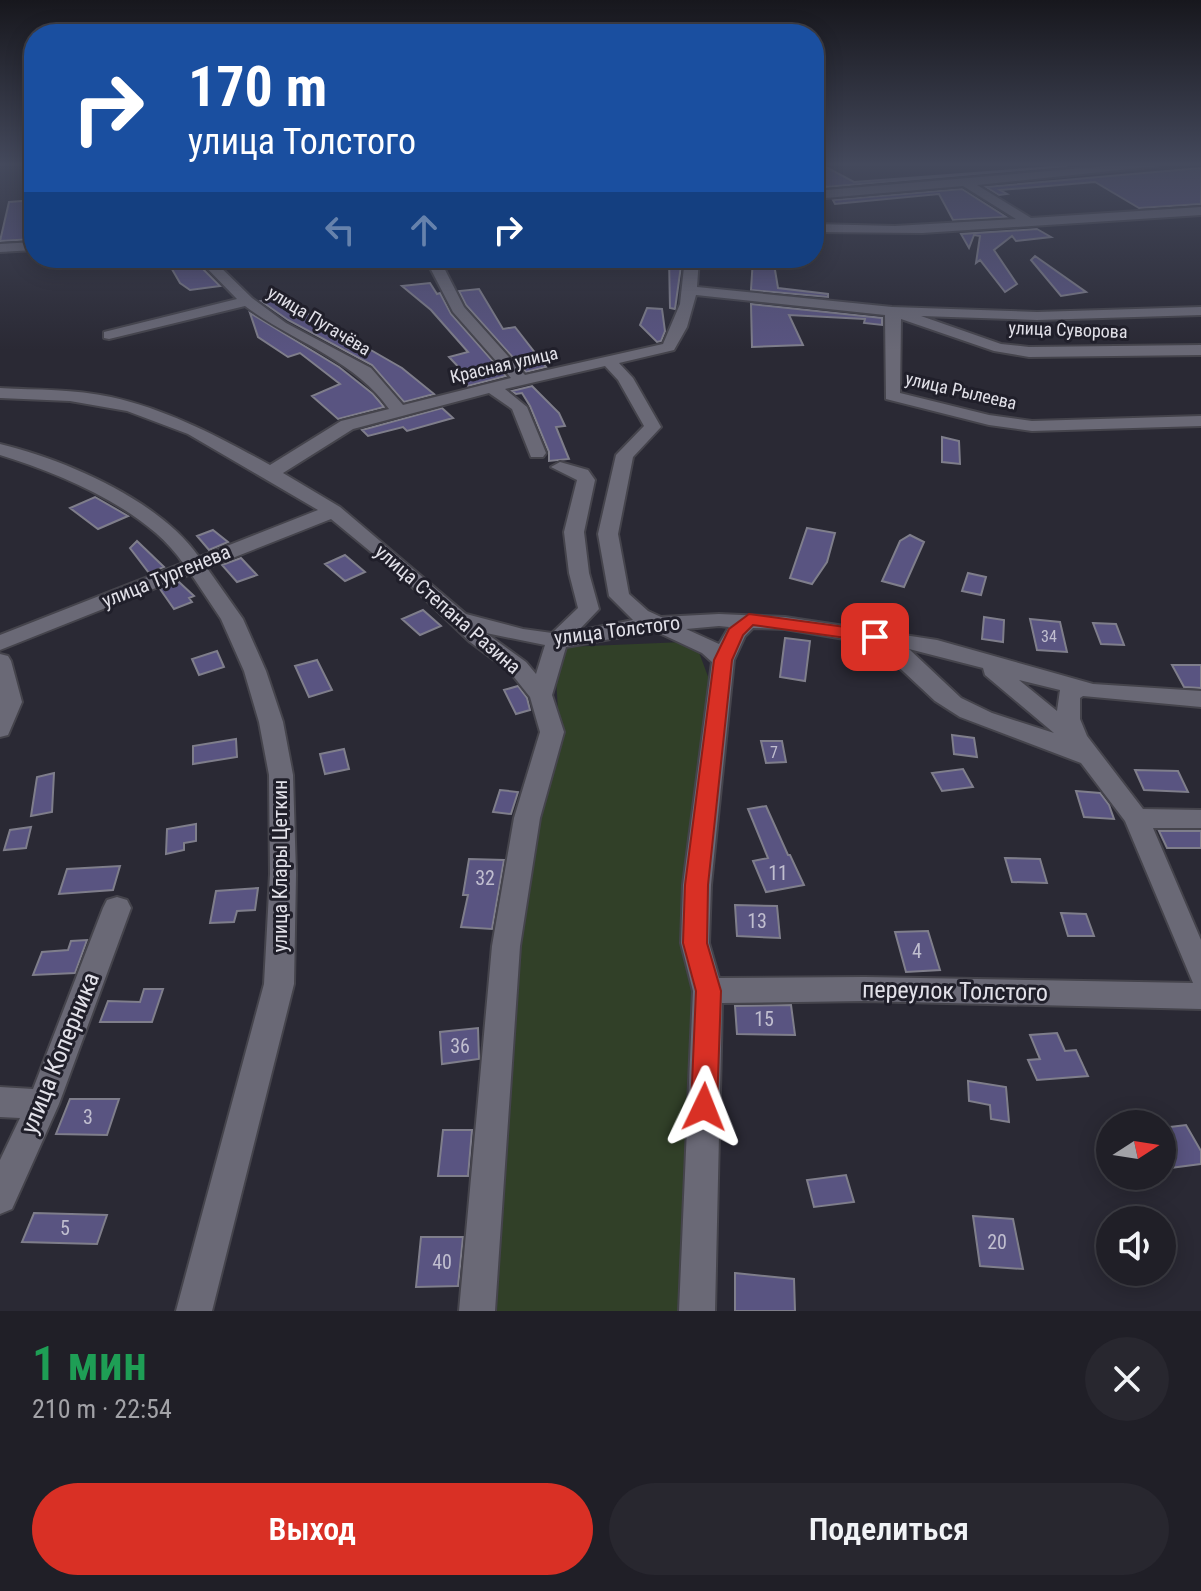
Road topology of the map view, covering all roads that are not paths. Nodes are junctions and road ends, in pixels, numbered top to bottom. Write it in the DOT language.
graph roads {
  1 [pos="967,227"];
  2 [pos="824,228"];
  3 [pos="24,247"];
  4 [pos="0,248"];
  5 [pos="214,268"];
  6 [pos="436,268"];
  7 [pos="691,268"];
  8 [pos="690,290"];
  9 [pos="247,301"];
  10 [pos="892,311"];
  11 [pos="1201,311"];
  12 [pos="109,335"];
  13 [pos="1201,350"];
  14 [pos="610,362"];
  15 [pos="522,381"];
  16 [pos="492,387"];
  17 [pos="8,393"];
  18 [pos="400,412"];
  19 [pos="0,413"];
  20 [pos="1201,421"];
  21 [pos="0,449"];
  22 [pos="537,453"];
  23 [pos="560,467"];
  24 [pos="270,473"];
  25 [pos="333,511"];
  26 [pos="196,564"];
  27 [pos="457,618"];
  28 [pos="749,620"];
  29 [pos="659,624"];
  30 [pos="875,637"];
  31 [pos="557,640"];
  32 [pos="0,643"];
  33 [pos="980,659"];
  34 [pos="723,660"];
  35 [pos="0,661"];
  36 [pos="1079,688"];
  37 [pos="541,695"];
  38 [pos="1201,699"];
  39 [pos="0,729"];
  40 [pos="1085,750"];
  41 [pos="1136,818"];
  42 [pos="1201,819"];
  43 [pos="117,908"];
  44 [pos="1201,974"];
  45 [pos="708,991"];
  46 [pos="1201,996"];
  47 [pos="0,1102"];
  48 [pos="43,1104"];
  49 [pos="0,1197"];
  50 [pos="194,1311"];
  51 [pos="477,1311"];
  52 [pos="697,1311"];
  1 -- 2 [label="street"];
  3 -- 4 [label="street"];
  5 -- 9 [label="street, улица Пугачёва"];
  6 -- 15 [label="street"];
  7 -- 8 [label="street, Красная улица"];
  8 -- 10 [label="street, улица Суворова"];
  8 -- 14 [label="street, Красная улица"];
  9 -- 12 [label="street, улица Пугачёва"];
  9 -- 18 [label="street, улица Пугачёва"];
  10 -- 11 [label="street, улица Суворова"];
  10 -- 13 [label="street, улица Суворова"];
  10 -- 20 [label="street, улица Рылеева"];
  14 -- 15 [label="street, Красная улица"];
  14 -- 29 [label="street"];
  15 -- 16 [label="street, Красная улица"];
  16 -- 18 [label="street, Красная улица"];
  16 -- 22 [label="street"];
  17 -- 19 [label="street"];
  17 -- 24 [label="street, улица Степана Разина"];
  18 -- 24 [label="street, Красная улица"];
  21 -- 26 [label="street, улица Клары Цеткин"];
  23 -- 31 [label="street"];
  24 -- 25 [label="street, улица Степана Разина"];
  25 -- 26 [label="street, улица Тургенева"];
  25 -- 27 [label="street, улица Степана Разина"];
  26 -- 32 [label="street, улица Тургенева"];
  26 -- 50 [label="street, улица Клары Цеткин"];
  27 -- 31 [label="street, улица Толстого"];
  27 -- 37 [label="street, улица Степана Разина"];
  28 -- 29 [label="street, улица Толстого"];
  28 -- 30 [label="street, улица Толстого"];
  28 -- 34 [label="street"];
  29 -- 31 [label="street, улица Толстого"];
  29 -- 34 [label="street"];
  30 -- 33 [label="street, улица Толстого"];
  30 -- 40 [label="street, улица Толстого"];
  31 -- 37 [label="street"];
  33 -- 36 [label="street, улица Толстого"];
  33 -- 40 [label="street, улица Толстого"];
  34 -- 45 [label="street"];
  35 -- 39 [label="street"];
  36 -- 38 [label="street, улица Толстого"];
  36 -- 40 [label="street"];
  37 -- 51 [label="street, улица Степана Разина"];
  40 -- 41 [label="street, улица Толстого"];
  41 -- 42 [label="street"];
  41 -- 44 [label="street, улица Толстого"];
  43 -- 48 [label="street, улица Коперника"];
  45 -- 46 [label="street, переулок Толстого"];
  45 -- 52 [label="street"];
  47 -- 48 [label="street"];
  48 -- 49 [label="street, улица Коперника"];
}
